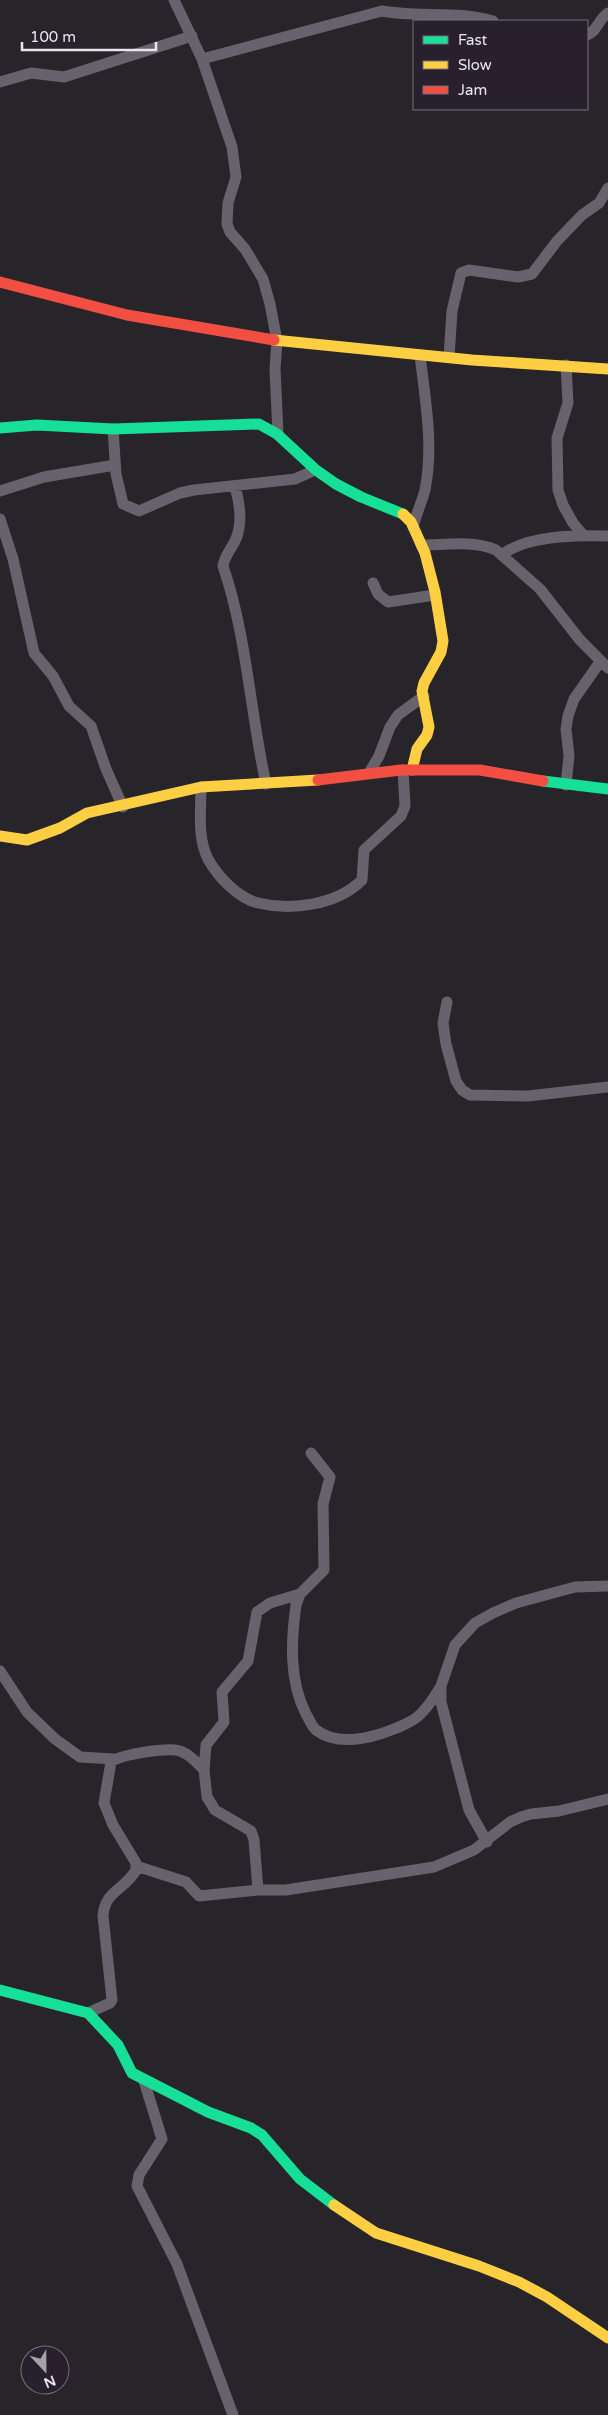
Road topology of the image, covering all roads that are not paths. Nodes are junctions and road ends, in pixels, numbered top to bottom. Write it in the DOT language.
graph roads {
  1 [pos="174,0"];
  2 [pos="608,14"];
  3 [pos="489,20"];
  4 [pos="588,35"];
  5 [pos="192,36"];
  6 [pos="202,58"];
  7 [pos="0,82"];
  8 [pos="608,188"];
  9 [pos="0,282"];
  10 [pos="277,341"];
  11 [pos="420,355"];
  12 [pos="448,357"];
  13 [pos="566,365"];
  14 [pos="608,369"];
  15 [pos="0,428"];
  16 [pos="113,428"];
  17 [pos="278,434"];
  18 [pos="115,465"];
  19 [pos="315,470"];
  20 [pos="235,487"];
  21 [pos="0,491"];
  22 [pos="0,519"];
  23 [pos="413,526"];
  24 [pos="584,536"];
  25 [pos="608,536"];
  26 [pos="421,545"];
  27 [pos="502,555"];
  28 [pos="372,583"];
  29 [pos="435,595"];
  30 [pos="604,665"];
  31 [pos="424,696"];
  32 [pos="408,770"];
  33 [pos="369,773"];
  34 [pos="266,784"];
  35 [pos="566,785"];
  36 [pos="201,787"];
  37 [pos="608,789"];
  38 [pos="123,807"];
  39 [pos="0,836"];
  40 [pos="447,1002"];
  41 [pos="608,1087"];
  42 [pos="311,1454"];
  43 [pos="608,1586"];
  44 [pos="300,1594"];
  45 [pos="0,1671"];
  46 [pos="441,1686"];
  47 [pos="114,1759"];
  48 [pos="204,1770"];
  49 [pos="608,1799"];
  50 [pos="487,1842"];
  51 [pos="136,1866"];
  52 [pos="258,1890"];
  53 [pos="0,1990"];
  54 [pos="88,2013"];
  55 [pos="144,2081"];
  56 [pos="608,2338"];
  57 [pos="233,2415"];
  1 -- 5 [label="street"];
  2 -- 4 [label="street"];
  3 -- 6 [label="street"];
  5 -- 6 [label="street"];
  5 -- 7 [label="street"];
  6 -- 10 [label="street"];
  8 -- 12 [label="street"];
  9 -- 10 [label="street"];
  10 -- 11 [label="street"];
  10 -- 17 [label="street"];
  11 -- 12 [label="street"];
  11 -- 23 [label="street"];
  12 -- 13 [label="street"];
  13 -- 14 [label="street"];
  13 -- 24 [label="street"];
  15 -- 16 [label="street"];
  16 -- 17 [label="street"];
  16 -- 18 [label="street"];
  17 -- 19 [label="street"];
  18 -- 20 [label="street"];
  18 -- 21 [label="street"];
  19 -- 20 [label="street"];
  19 -- 23 [label="street"];
  20 -- 34 [label="street"];
  22 -- 38 [label="street"];
  23 -- 26 [label="street"];
  24 -- 25 [label="street"];
  24 -- 27 [label="street"];
  26 -- 27 [label="street"];
  26 -- 29 [label="street"];
  27 -- 30 [label="street"];
  28 -- 29 [label="street"];
  29 -- 31 [label="street"];
  30 -- 35 [label="street"];
  31 -- 32 [label="street"];
  31 -- 33 [label="street"];
  32 -- 33 [label="street"];
  32 -- 35 [label="street"];
  32 -- 36 [label="street"];
  33 -- 34 [label="street"];
  34 -- 36 [label="street"];
  35 -- 37 [label="street"];
  36 -- 38 [label="street"];
  38 -- 39 [label="street"];
  40 -- 41 [label="street"];
  42 -- 44 [label="street"];
  43 -- 46 [label="street"];
  44 -- 46 [label="street"];
  44 -- 48 [label="street"];
  45 -- 47 [label="street"];
  46 -- 50 [label="street"];
  47 -- 48 [label="street"];
  47 -- 51 [label="street"];
  48 -- 52 [label="street"];
  49 -- 50 [label="street"];
  50 -- 52 [label="street"];
  51 -- 52 [label="street"];
  51 -- 54 [label="street"];
  53 -- 54 [label="street"];
  54 -- 55 [label="street"];
  55 -- 56 [label="street"];
  55 -- 57 [label="street"];
}
